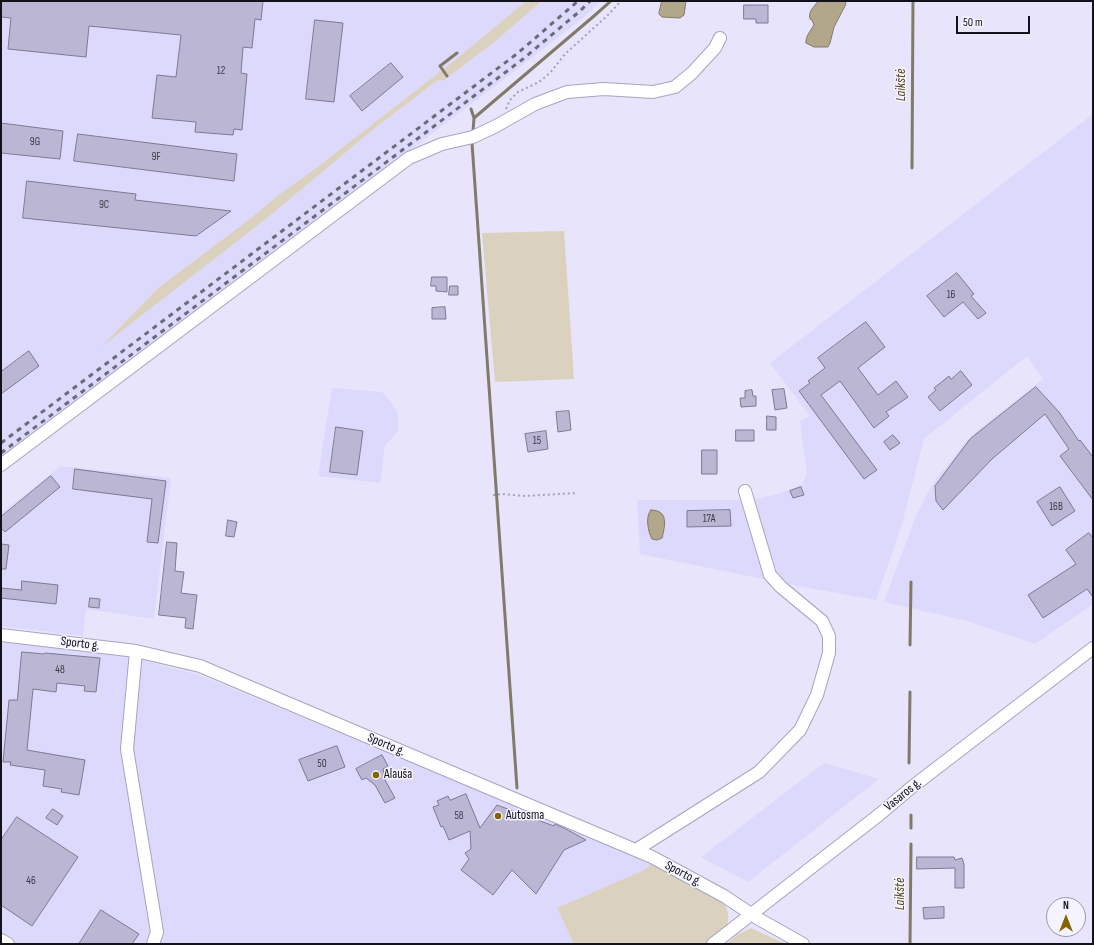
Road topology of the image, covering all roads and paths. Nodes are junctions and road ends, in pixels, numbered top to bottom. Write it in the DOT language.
graph roads {
  1 [pos="621,1"];
  2 [pos="720,38"];
  3 [pos="502,123"];
  4 [pos="1,465"];
  5 [pos="745,491"];
  6 [pos="577,493"];
  7 [pos="493,495"];
  8 [pos="1,635"];
  9 [pos="1093,648"];
  10 [pos="136,651"];
  11 [pos="636,850"];
  12 [pos="751,914"];
  13 [pos="1,940"];
  14 [pos="8,944"];
  15 [pos="153,944"];
  16 [pos="713,944"];
  17 [pos="802,944"];
  1 -- 3 [label="path"];
  2 -- 3 [label="street"];
  3 -- 4 [label="street"];
  5 -- 11 [label="street"];
  6 -- 7 [label="path"];
  8 -- 10 [label="street, Sporto g."];
  9 -- 12 [label="street, Vasaros g."];
  10 -- 11 [label="street, Sporto g."];
  10 -- 15 [label="street"];
  11 -- 12 [label="street, Sporto g."];
  12 -- 16 [label="street, Vasaros g."];
  12 -- 17 [label="street, Sporto g."];
  13 -- 14 [label="street"];
}
